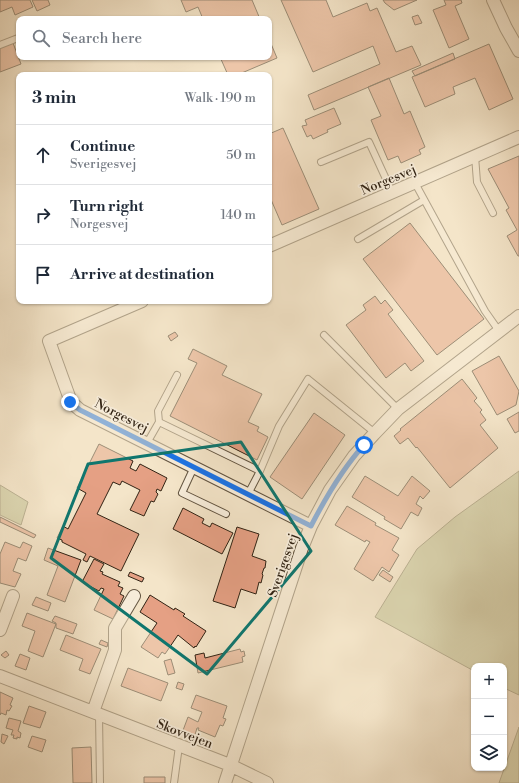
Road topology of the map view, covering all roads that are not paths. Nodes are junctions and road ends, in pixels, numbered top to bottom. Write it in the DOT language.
graph roads {
  1 [pos="493,0"];
  2 [pos="16,39"];
  3 [pos="0,45"];
  4 [pos="519,50"];
  5 [pos="519,137"];
  6 [pos="475,156"];
  7 [pos="320,162"];
  8 [pos="415,183"];
  9 [pos="392,192"];
  10 [pos="424,200"];
  11 [pos="493,213"];
  12 [pos="358,239"];
  13 [pos="272,245"];
  14 [pos="124,304"];
  15 [pos="519,316"];
  16 [pos="500,331"];
  17 [pos="324,335"];
  18 [pos="177,375"];
  19 [pos="398,409"];
  20 [pos="158,422"];
  21 [pos="375,433"];
  22 [pos="147,443"];
  23 [pos="194,467"];
  24 [pos="260,472"];
  25 [pos="248,494"];
  26 [pos="226,514"];
  27 [pos="311,526"];
  28 [pos="13,596"];
  29 [pos="134,596"];
  30 [pos="0,630"];
  31 [pos="0,676"];
  32 [pos="96,713"];
  33 [pos="179,746"];
  34 [pos="230,765"];
  35 [pos="100,783"];
  36 [pos="174,783"];
  37 [pos="225,783"];
  38 [pos="267,783"];
  1 -- 4 [label="street"];
  2 -- 3 [label="lane"];
  5 -- 6 [label="street, Norgesvej"];
  6 -- 8 [label="street, Norgesvej"];
  6 -- 11 [label="lane"];
  7 -- 9 [label="lane"];
  8 -- 9 [label="street, Norgesvej"];
  8 -- 10 [label="lane"];
  9 -- 13 [label="street, Norgesvej"];
  10 -- 12 [label="lane"];
  10 -- 16 [label="lane"];
  14 -- 22 [label="street, Norgesvej"];
  15 -- 16 [label="street, Sverigesvej"];
  16 -- 19 [label="street, Sverigesvej"];
  17 -- 19 [label="lane"];
  18 -- 20 [label="lane"];
  19 -- 21 [label="street, Sverigesvej"];
  20 -- 22 [label="lane"];
  20 -- 24 [label="lane"];
  21 -- 24 [label="lane"];
  21 -- 27 [label="street, Sverigesvej"];
  22 -- 23 [label="street, Norgesvej"];
  23 -- 25 [label="street, Norgesvej"];
  23 -- 26 [label="lane"];
  24 -- 25 [label="lane"];
  25 -- 27 [label="street, Norgesvej"];
  27 -- 34 [label="street, Sverigesvej"];
  28 -- 30 [label="street"];
  29 -- 32 [label="street"];
  31 -- 32 [label="street, Skovvejen"];
  32 -- 33 [label="street, Skovvejen"];
  32 -- 35 [label="lane"];
  33 -- 34 [label="street, Skovvejen"];
  33 -- 36 [label="lane"];
  34 -- 37 [label="street, Sverigesvej"];
  34 -- 38 [label="street, Skovvejen"];
}
